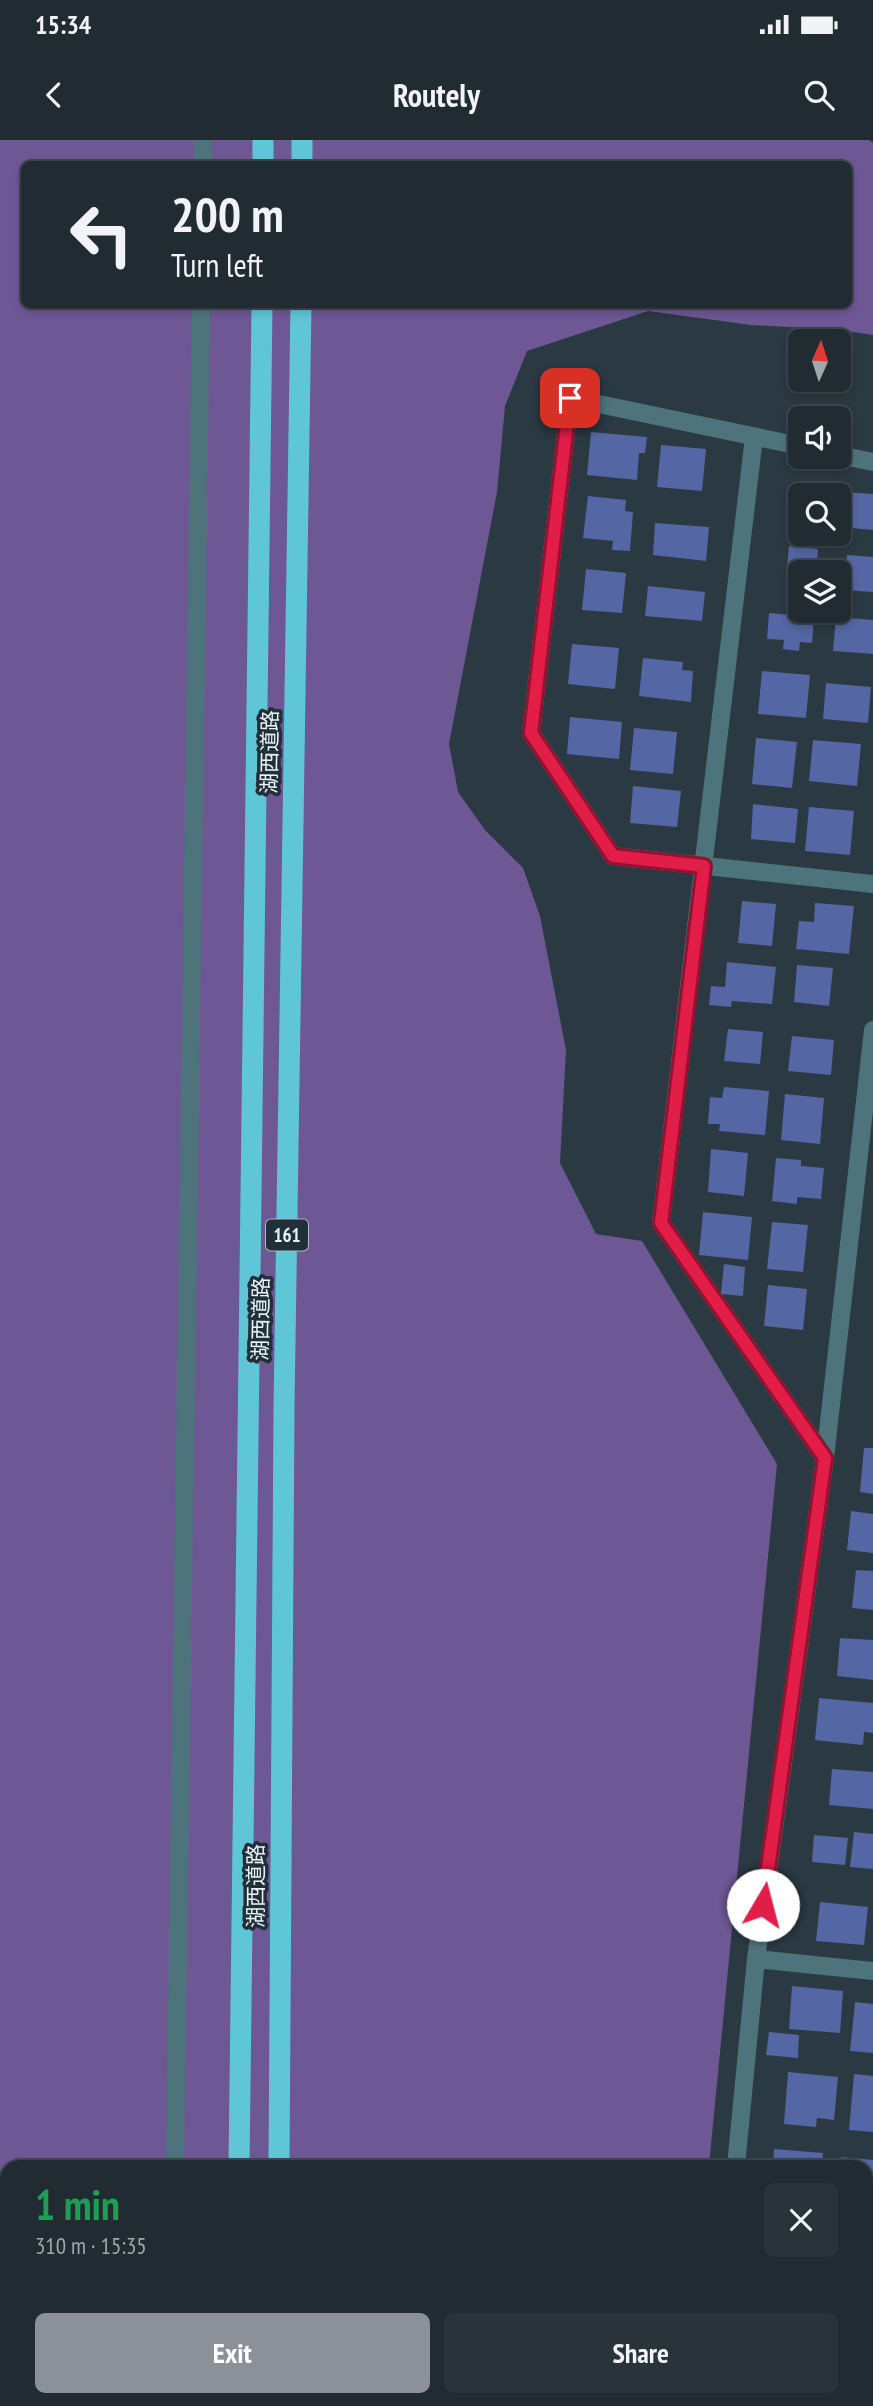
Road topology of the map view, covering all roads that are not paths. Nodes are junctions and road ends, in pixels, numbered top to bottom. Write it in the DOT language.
graph roads {
  1 [pos="203,140"];
  2 [pos="263,140"];
  3 [pos="302,140"];
  4 [pos="202,161"];
  5 [pos="263,161"];
  6 [pos="302,161"];
  7 [pos="201,308"];
  8 [pos="262,308"];
  9 [pos="301,308"];
  10 [pos="754,437"];
  11 [pos="788,444"];
  12 [pos="851,458"];
  13 [pos="873,462"];
  14 [pos="704,866"];
  15 [pos="873,884"];
  16 [pos="873,1030"];
  17 [pos="825,1458"];
  18 [pos="756,1959"];
  19 [pos="873,1971"];
  20 [pos="175,2160"];
  21 [pos="239,2160"];
  22 [pos="279,2160"];
  23 [pos="737,2160"];
  1 -- 4 [label="street"];
  2 -- 5 [label="highway"];
  3 -- 6 [label="highway"];
  7 -- 20 [label="street"];
  8 -- 21 [label="highway, 湖西道路 / 161"];
  9 -- 22 [label="highway, 湖西道路 / 161"];
  10 -- 11 [label="street"];
  10 -- 14 [label="street"];
  10 -- 14 [label="street"];
  12 -- 13 [label="street"];
  14 -- 15 [label="street"];
  14 -- 17 [label="street"];
  16 -- 17 [label="street"];
  17 -- 18 [label="street"];
  18 -- 19 [label="street"];
  18 -- 23 [label="street"];
}
